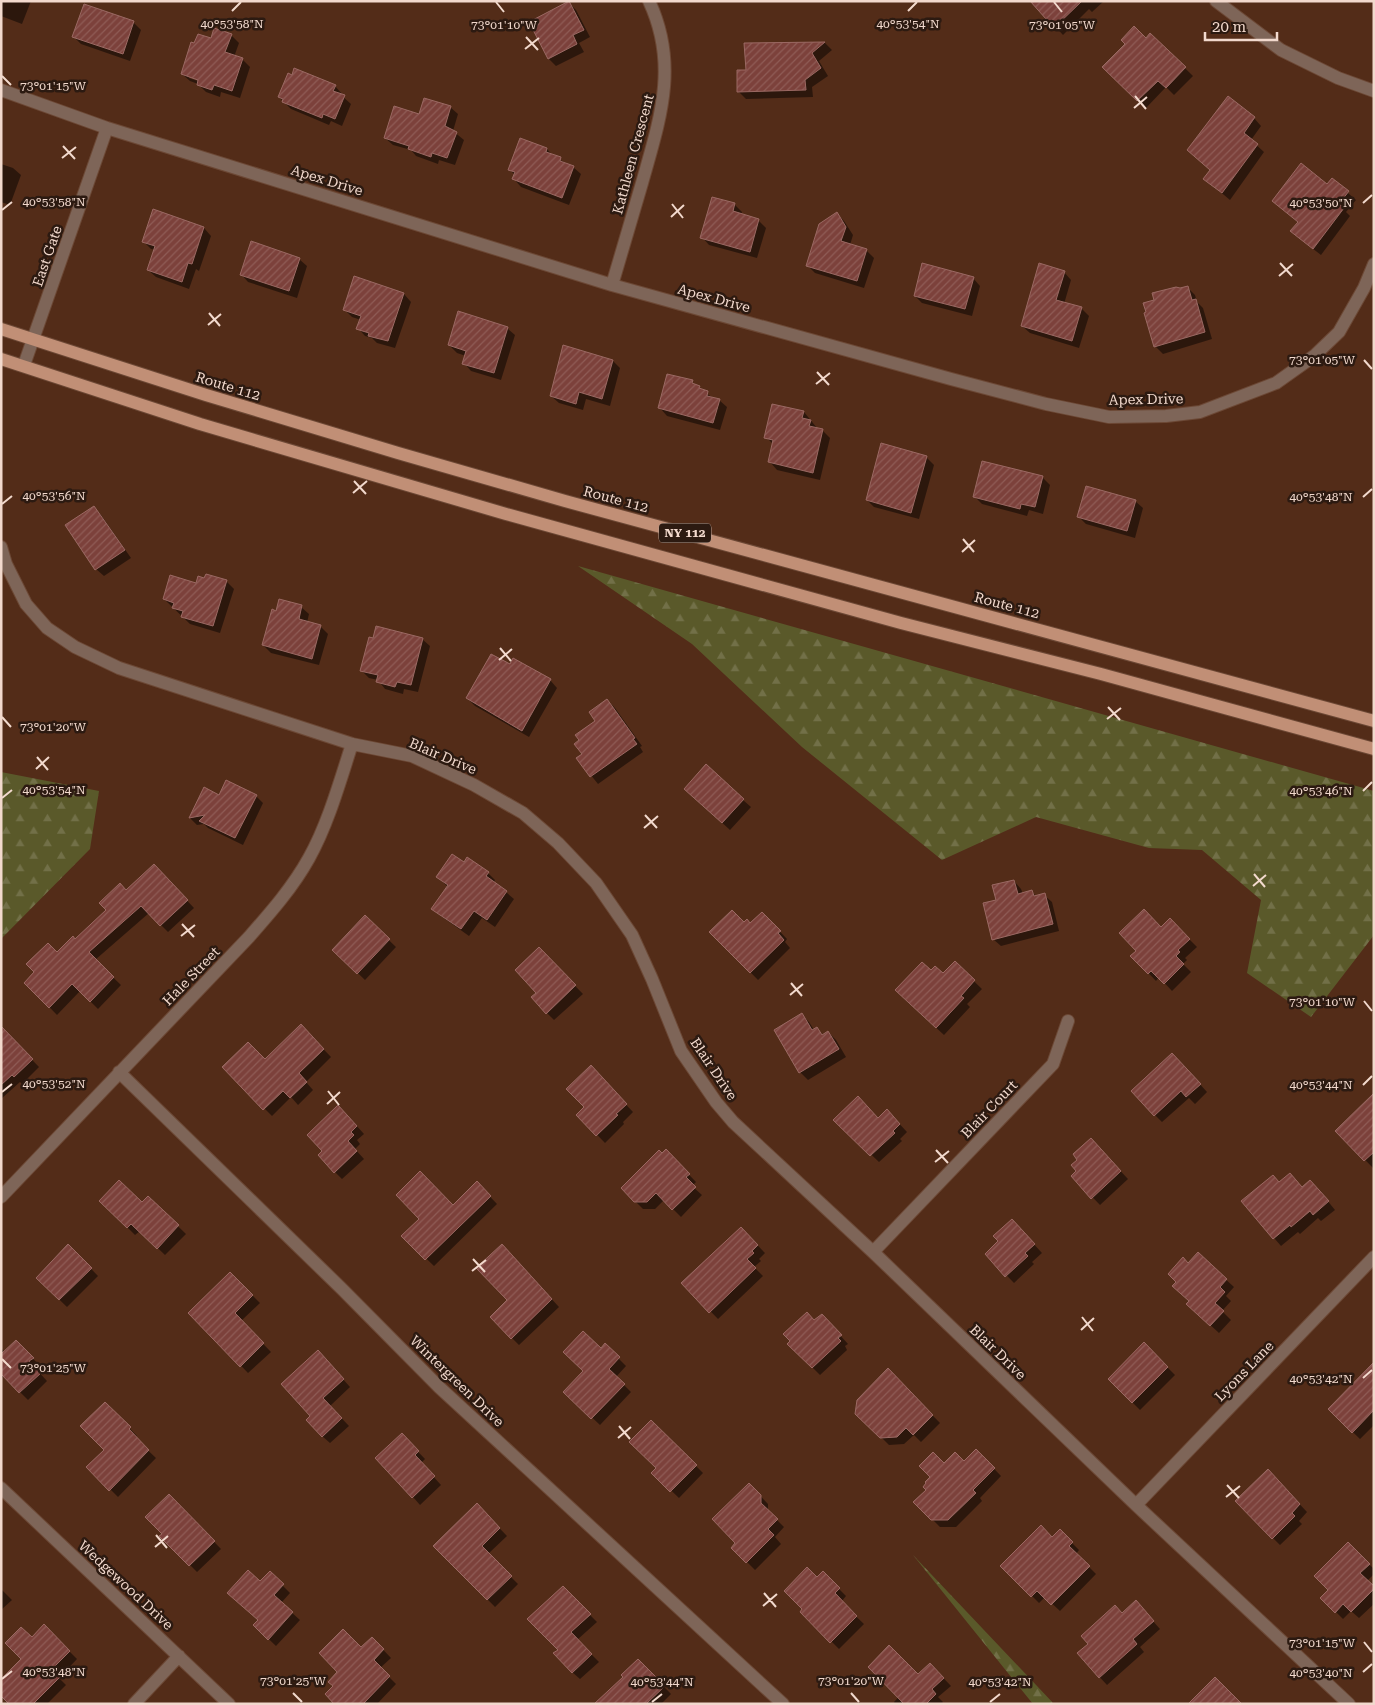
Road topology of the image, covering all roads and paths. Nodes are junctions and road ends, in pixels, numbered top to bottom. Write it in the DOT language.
graph roads {
  1 [pos="649,1"];
  2 [pos="1216,1"];
  3 [pos="1,90"];
  4 [pos="1374,91"];
  5 [pos="107,128"];
  6 [pos="1374,264"];
  7 [pos="612,285"];
  8 [pos="1,329"];
  9 [pos="34,338"];
  10 [pos="1,359"];
  11 [pos="24,365"];
  12 [pos="1,547"];
  13 [pos="1374,720"];
  14 [pos="352,744"];
  15 [pos="1374,749"];
  16 [pos="1068,1021"];
  17 [pos="119,1072"];
  18 [pos="1,1197"];
  19 [pos="873,1252"];
  20 [pos="1374,1257"];
  21 [pos="1,1488"];
  22 [pos="1136,1505"];
  23 [pos="179,1656"];
  24 [pos="134,1704"];
  25 [pos="229,1704"];
  26 [pos="783,1704"];
  27 [pos="1349,1704"];
  1 -- 7 [label="street, Kathleen Crescent"];
  2 -- 4 [label="street"];
  3 -- 5 [label="street, Apex Drive"];
  5 -- 7 [label="street, Apex Drive"];
  5 -- 9 [label="street, East Gate"];
  6 -- 7 [label="street, Apex Drive"];
  8 -- 9 [label="main road, Route 112 / NY 112"];
  9 -- 11 [label="street, East Gate"];
  9 -- 13 [label="main road, Route 112 / NY 112"];
  10 -- 11 [label="main road, NY 112"];
  11 -- 15 [label="main road, NY 112"];
  12 -- 14 [label="street, Blair Drive"];
  14 -- 17 [label="street, Hale Street"];
  14 -- 19 [label="street, Blair Drive"];
  16 -- 19 [label="street, Blair Court"];
  17 -- 18 [label="street, Hale Street"];
  17 -- 26 [label="street, Wintergreen Drive"];
  19 -- 22 [label="street, Blair Drive"];
  20 -- 22 [label="street, Lyons Lane"];
  21 -- 23 [label="street, Wedgewood Drive"];
  22 -- 27 [label="street, Blair Drive"];
  23 -- 24 [label="street"];
  23 -- 25 [label="street, Wedgewood Drive"];
}
